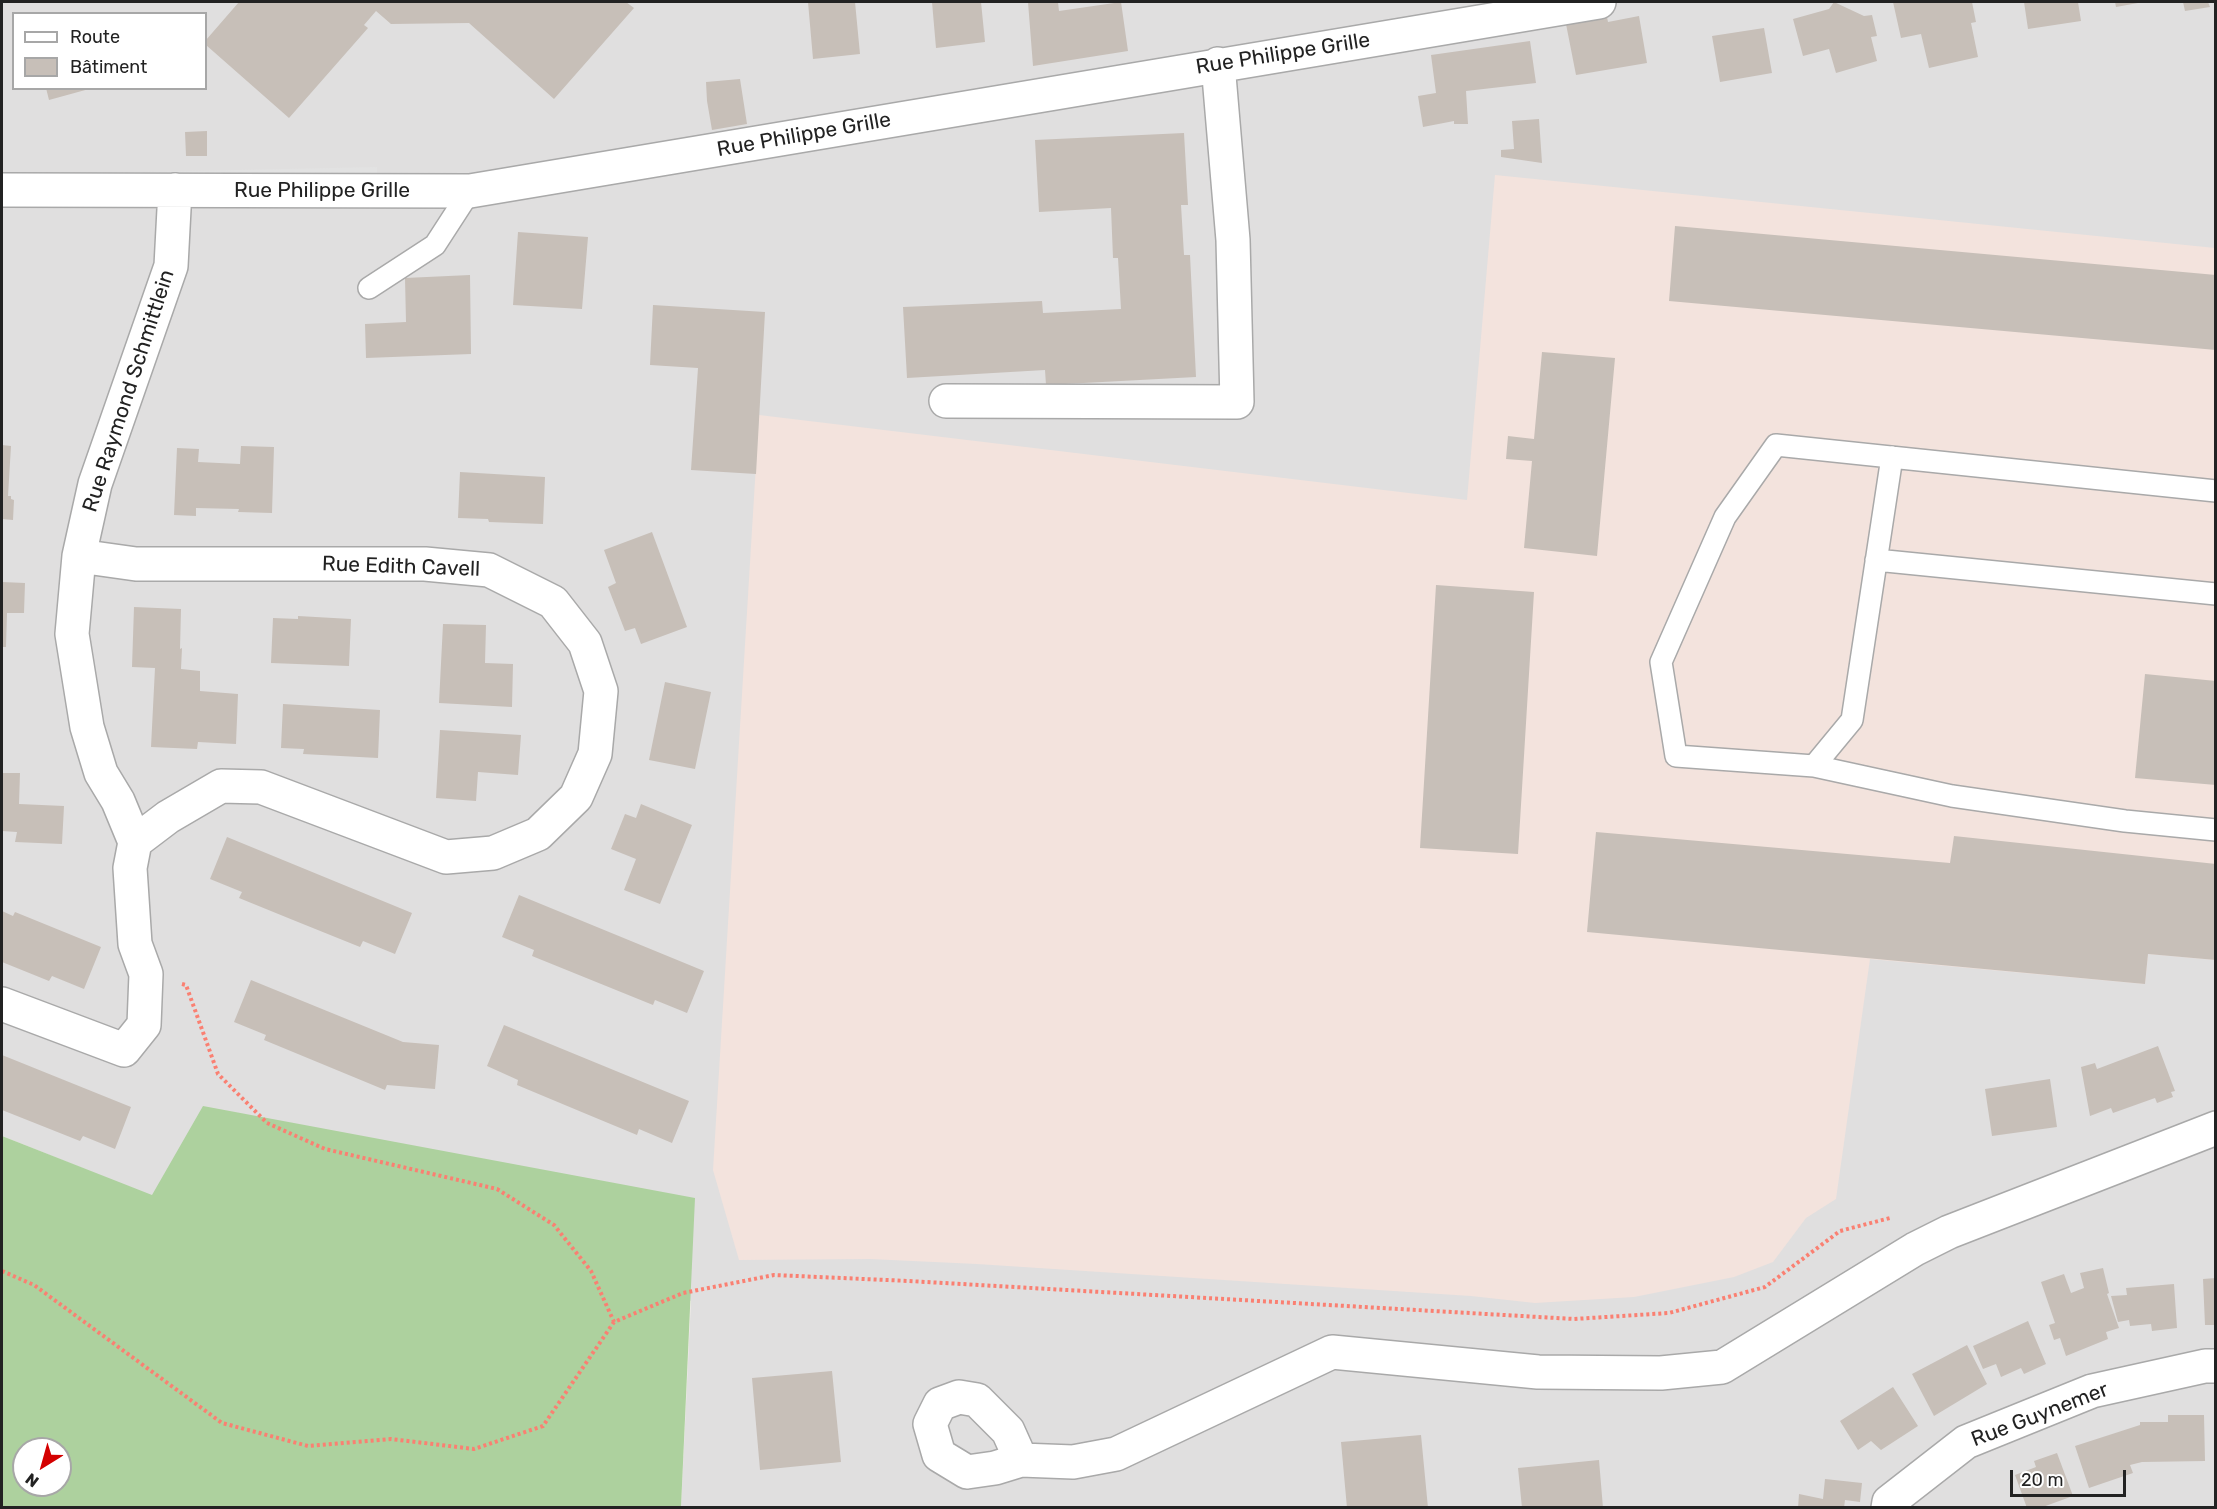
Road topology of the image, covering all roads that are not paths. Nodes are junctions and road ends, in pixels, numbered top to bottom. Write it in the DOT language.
graph roads {
  1 [pos="1599,2"];
  2 [pos="1218,64"];
  3 [pos="2,190"];
  4 [pos="175,190"];
  5 [pos="470,191"];
  6 [pos="369,288"];
  7 [pos="946,401"];
  8 [pos="1892,458"];
  9 [pos="2216,491"];
  10 [pos="79,556"];
  11 [pos="1876,560"];
  12 [pos="2216,594"];
  13 [pos="1814,766"];
  14 [pos="2216,830"];
  15 [pos="135,842"];
  16 [pos="2,1004"];
  17 [pos="2216,1128"];
  18 [pos="2216,1366"];
  19 [pos="1021,1460"];
  20 [pos="1888,1508"];
  1 -- 2 [label="street, Rue Philippe Grille"];
  2 -- 5 [label="street, Rue Philippe Grille"];
  2 -- 7 [label="street"];
  3 -- 4 [label="street, Rue Philippe Grille"];
  4 -- 5 [label="street, Rue Philippe Grille"];
  4 -- 10 [label="street, Rue Raymond Schmittlein"];
  5 -- 6 [label="lane"];
  8 -- 9 [label="lane"];
  8 -- 11 [label="lane"];
  8 -- 13 [label="lane"];
  10 -- 15 [label="street, Rue Raymond Schmittlein"];
  10 -- 15 [label="street, Rue Edith Cavell"];
  11 -- 12 [label="lane"];
  11 -- 13 [label="lane"];
  13 -- 14 [label="lane"];
  15 -- 16 [label="street"];
  17 -- 19 [label="street"];
  18 -- 20 [label="street, Rue Guynemer"];
}
